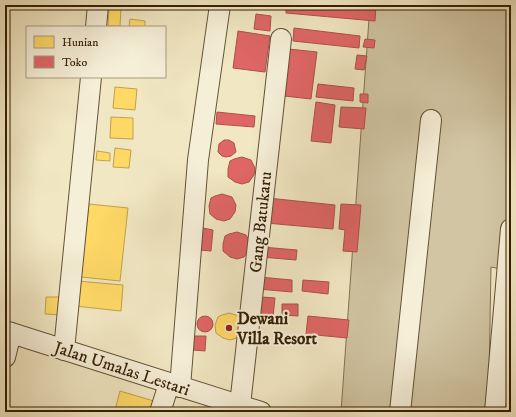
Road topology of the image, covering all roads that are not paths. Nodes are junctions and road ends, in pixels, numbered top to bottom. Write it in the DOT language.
graph roads {
  1 [pos="98,5"];
  2 [pos="220,5"];
  3 [pos="96,26"];
  4 [pos="281,39"];
  5 [pos="91,78"];
  6 [pos="431,120"];
  7 [pos="511,229"];
  8 [pos="8,332"];
  9 [pos="64,350"];
  10 [pos="5,357"];
  11 [pos="175,385"];
  12 [pos="240,404"];
  13 [pos="160,412"];
  14 [pos="261,412"];
  15 [pos="400,412"];
  16 [pos="495,412"];
  1 -- 3 [label="street"];
  2 -- 11 [label="street"];
  4 -- 12 [label="street, Gang Batukaru"];
  5 -- 9 [label="street"];
  6 -- 15 [label="street"];
  7 -- 16 [label="street"];
  8 -- 9 [label="street, Jalan Umalas Lestari"];
  8 -- 10 [label="street"];
  9 -- 11 [label="street, Jalan Umalas Lestari"];
  11 -- 12 [label="street, Jalan Umalas Lestari"];
  11 -- 13 [label="street"];
  12 -- 14 [label="street, Jalan Umalas Lestari"];
}
